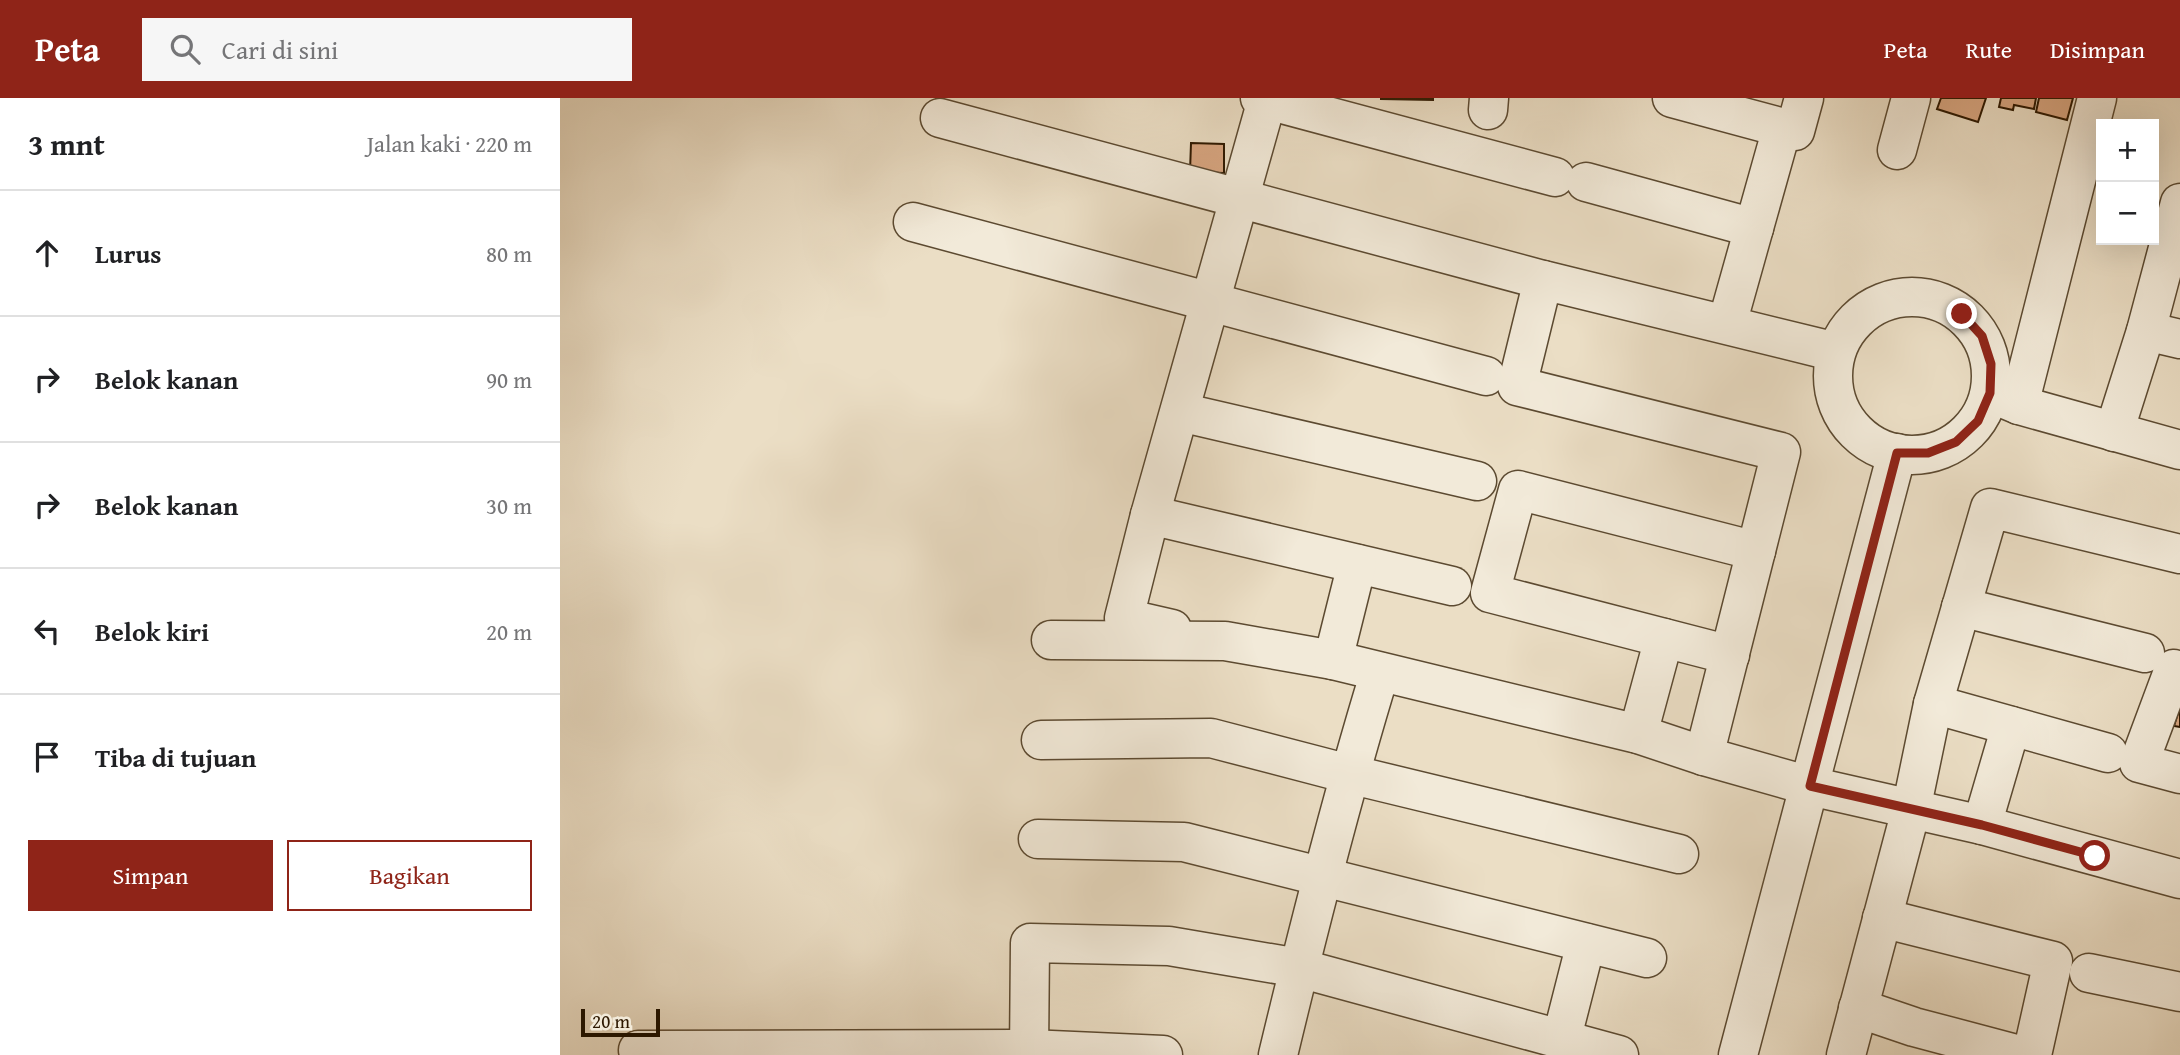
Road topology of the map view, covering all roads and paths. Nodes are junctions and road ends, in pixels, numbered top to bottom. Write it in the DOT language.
graph roads {
  1 [pos="1912,98"];
  2 [pos="2096,98"];
  3 [pos="1264,99"];
  4 [pos="1686,100"];
  5 [pos="1793,113"];
  6 [pos="940,118"];
  7 [pos="1897,150"];
  8 [pos="1240,199"];
  9 [pos="2180,203"];
  10 [pos="913,222"];
  11 [pos="1754,228"];
  12 [pos="1543,280"];
  13 [pos="1212,302"];
  14 [pos="1727,324"];
  15 [pos="2163,335"];
  16 [pos="1836,352"];
  17 [pos="1486,376"];
  18 [pos="2005,399"];
  19 [pos="1180,412"];
  20 [pos="2114,432"];
  21 [pos="2180,450"];
  22 [pos="1897,453"];
  23 [pos="1477,481"];
  24 [pos="1150,515"];
  25 [pos="1756,551"];
  26 [pos="2180,554"];
  27 [pos="1357,564"];
  28 [pos="1452,586"];
  29 [pos="1961,607"];
  30 [pos="1664,638"];
  31 [pos="1051,640"];
  32 [pos="1225,641"];
  33 [pos="2145,653"];
  34 [pos="1730,655"];
  35 [pos="1334,660"];
  36 [pos="2180,671"];
  37 [pos="1380,672"];
  38 [pos="1933,704"];
  39 [pos="2011,726"];
  40 [pos="1638,734"];
  41 [pos="1041,740"];
  42 [pos="2108,752"];
  43 [pos="1704,756"];
  44 [pos="2180,774"];
  45 [pos="1349,775"];
  46 [pos="1810,786"];
  47 [pos="1911,810"];
  48 [pos="1982,825"];
  49 [pos="1038,839"];
  50 [pos="1679,854"];
  51 [pos="1321,877"];
  52 [pos="2180,879"];
  53 [pos="1882,918"];
  54 [pos="1586,943"];
  55 [pos="1647,958"];
  56 [pos="1299,968"];
  57 [pos="2089,973"];
  58 [pos="2180,992"];
  59 [pos="1858,1009"];
  60 [pos="1562,1041"];
  61 [pos="1910,1041"];
  62 [pos="638,1050"];
  63 [pos="1029,1052"];
  64 [pos="1163,1055"];
  65 [pos="1278,1055"];
  66 [pos="1619,1055"];
  67 [pos="1738,1055"];
  68 [pos="1846,1055"];
  69 [pos="2020,1055"];
  70 [pos="2032,1055"];
  1 -- 7 [label="street"];
  2 -- 18 [label="street"];
  3 -- 8 [label="street"];
  3 -- 11 [label="street"];
  4 -- 5 [label="street"];
  5 -- 11 [label="street"];
  6 -- 8 [label="street"];
  8 -- 12 [label="street"];
  8 -- 13 [label="street"];
  9 -- 15 [label="street"];
  10 -- 13 [label="street"];
  11 -- 14 [label="street"];
  12 -- 14 [label="street"];
  12 -- 25 [label="street"];
  13 -- 17 [label="street"];
  13 -- 19 [label="street"];
  14 -- 16 [label="street"];
  15 -- 20 [label="street"];
  16 -- 18 [label="street"];
  16 -- 22 [label="street"];
  18 -- 20 [label="street"];
  18 -- 22 [label="street"];
  19 -- 23 [label="street"];
  19 -- 24 [label="street"];
  20 -- 21 [label="street"];
  22 -- 46 [label="street"];
  24 -- 27 [label="street"];
  24 -- 32 [label="street"];
  25 -- 30 [label="street"];
  25 -- 34 [label="street"];
  26 -- 29 [label="street"];
  27 -- 28 [label="street"];
  27 -- 35 [label="street"];
  29 -- 33 [label="street"];
  29 -- 38 [label="street"];
  30 -- 34 [label="street"];
  30 -- 40 [label="street"];
  31 -- 32 [label="street"];
  32 -- 35 [label="street"];
  34 -- 43 [label="street"];
  35 -- 37 [label="street"];
  36 -- 44 [label="street"];
  37 -- 40 [label="street"];
  37 -- 45 [label="street"];
  38 -- 39 [label="street"];
  38 -- 47 [label="street"];
  39 -- 42 [label="street"];
  39 -- 48 [label="street"];
  40 -- 43 [label="street"];
  41 -- 45 [label="street"];
  43 -- 46 [label="street"];
  45 -- 50 [label="street"];
  45 -- 51 [label="street"];
  46 -- 47 [label="street"];
  46 -- 67 [label="street"];
  47 -- 48 [label="street"];
  47 -- 53 [label="street"];
  48 -- 52 [label="street"];
  49 -- 51 [label="street"];
  51 -- 54 [label="street"];
  51 -- 56 [label="street"];
  53 -- 59 [label="street"];
  53 -- 70 [label="street"];
  54 -- 55 [label="street"];
  54 -- 60 [label="street"];
  56 -- 60 [label="street"];
  56 -- 63 [label="street"];
  56 -- 65 [label="street"];
  57 -- 58 [label="street"];
  59 -- 61 [label="street"];
  59 -- 68 [label="street"];
  60 -- 66 [label="street"];
  61 -- 69 [label="street"];
  62 -- 63 [label="street"];
  63 -- 64 [label="street"];
}
